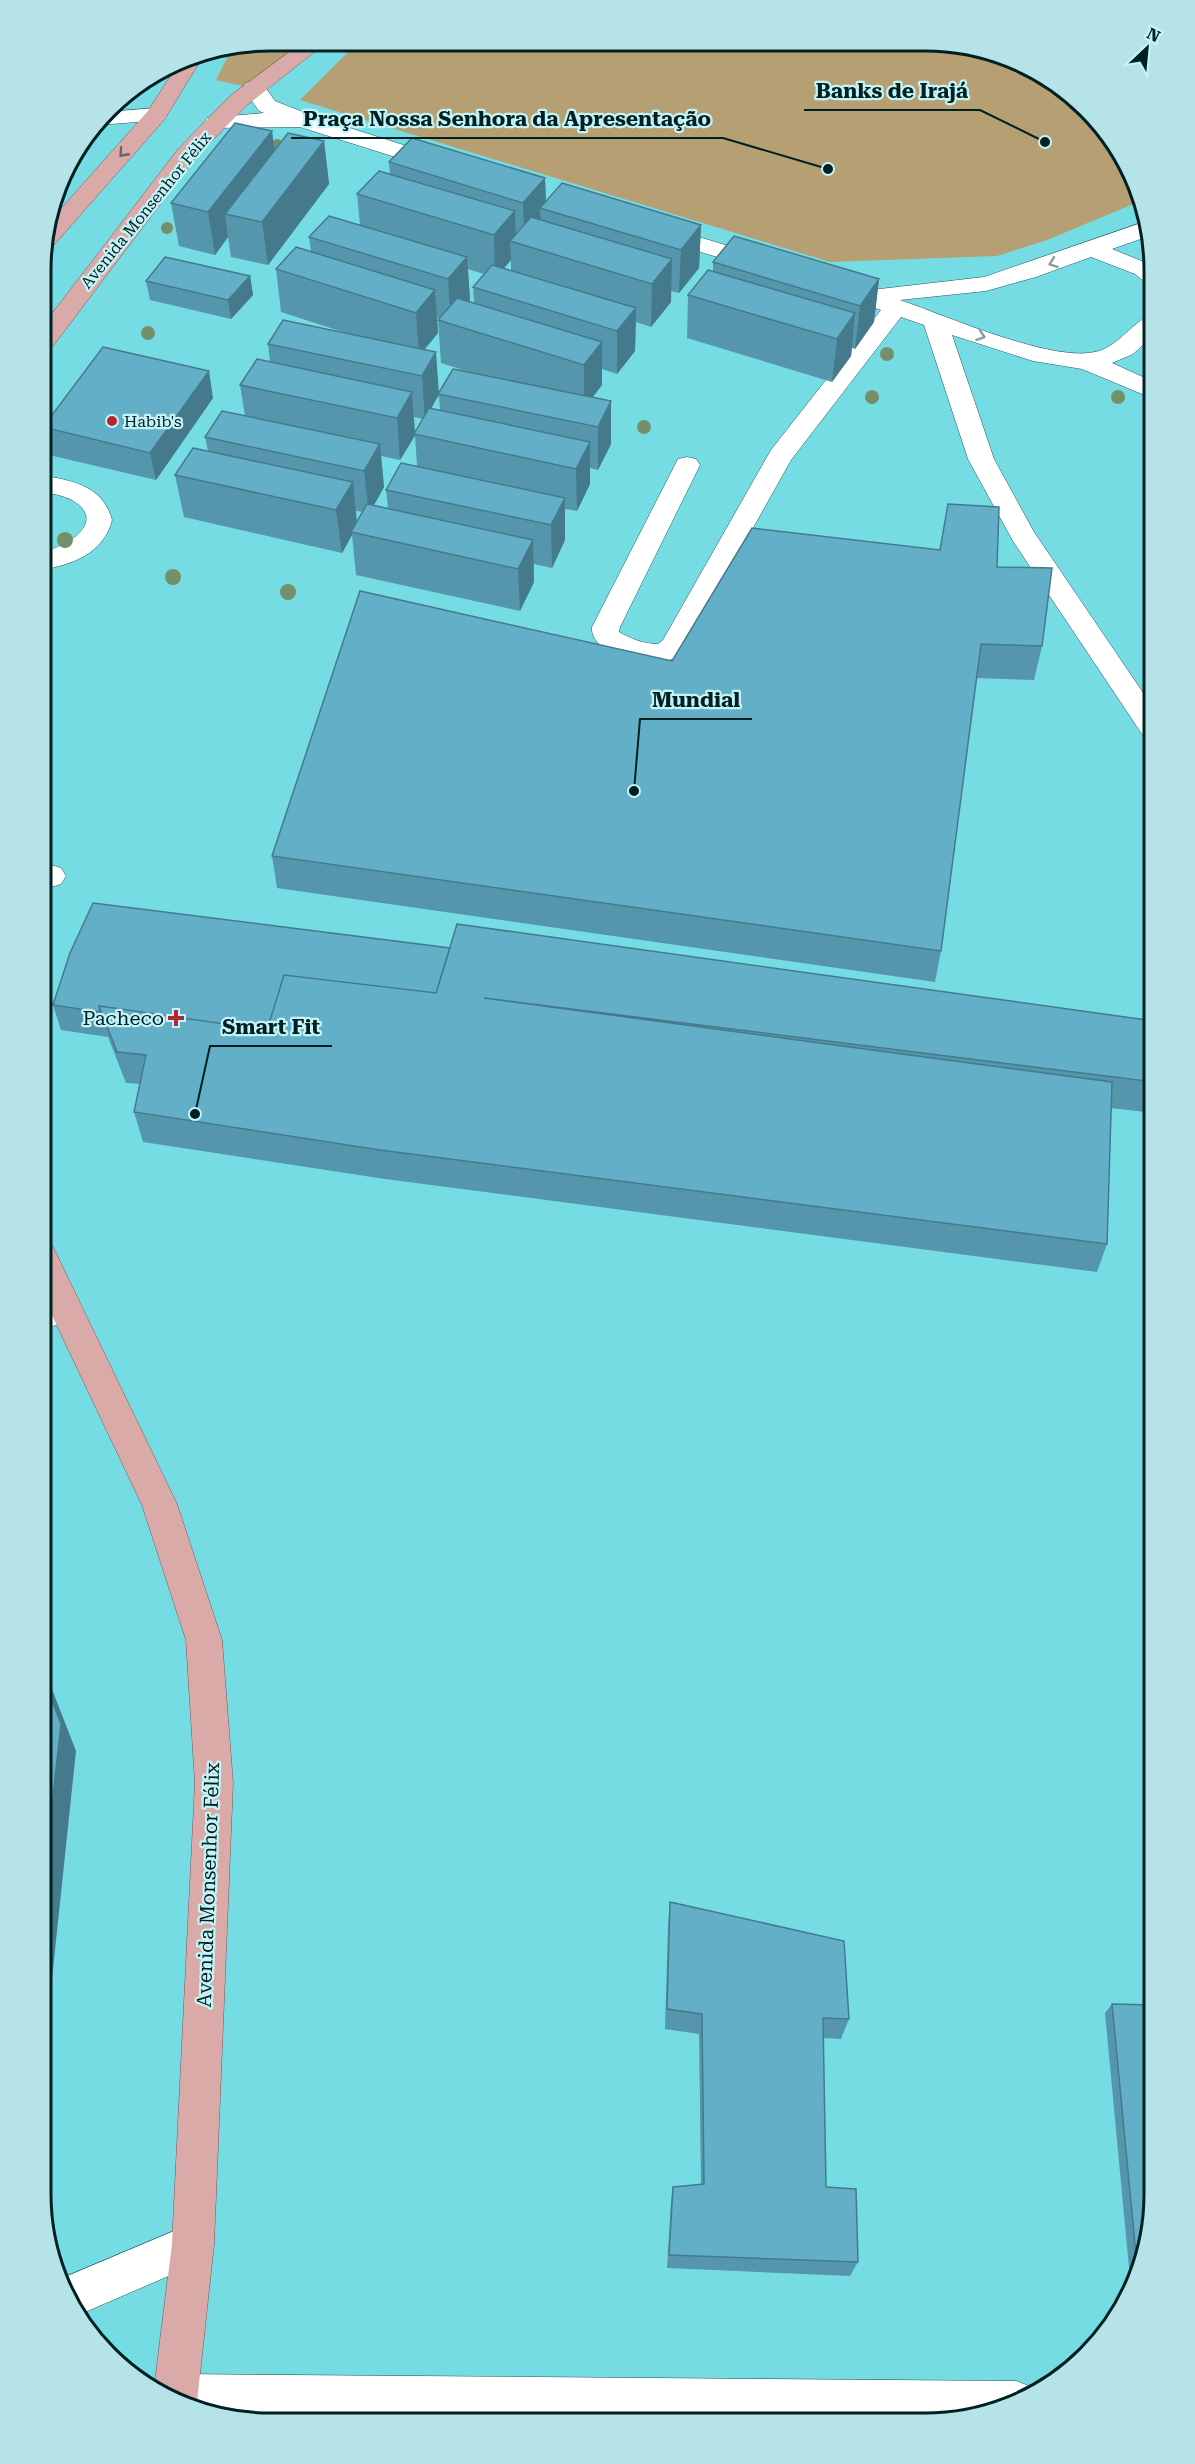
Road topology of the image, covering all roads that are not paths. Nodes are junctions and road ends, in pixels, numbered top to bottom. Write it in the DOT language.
graph roads {
  1 [pos="304,51"];
  2 [pos="187,68"];
  3 [pos="254,88"];
  4 [pos="156,115"];
  5 [pos="112,118"];
  6 [pos="215,123"];
  7 [pos="310,123"];
  8 [pos="469,173"];
  9 [pos="639,226"];
  10 [pos="55,230"];
  11 [pos="1141,231"];
  12 [pos="1091,249"];
  13 [pos="1144,270"];
  14 [pos="786,271"];
  15 [pos="809,278"];
  16 [pos="866,296"];
  17 [pos="896,307"];
  18 [pos="935,320"];
  19 [pos="51,332"];
  20 [pos="1144,334"];
  21 [pos="1086,361"];
  22 [pos="1144,387"];
  23 [pos="687,465"];
  24 [pos="51,486"];
  25 [pos="51,559"];
  26 [pos="1144,715"];
  27 [pos="52,1312"];
  28 [pos="193,2244"];
  29 [pos="76,2294"];
  30 [pos="176,2391"];
  31 [pos="194,2399"];
  32 [pos="991,2403"];
  1 -- 3 [label="main road, Avenida Monsenhor Félix"];
  2 -- 4 [label="main road"];
  3 -- 6 [label="main road, Avenida Monsenhor Félix"];
  3 -- 7 [label="street"];
  4 -- 5 [label="street"];
  4 -- 10 [label="main road, one-way"];
  6 -- 7 [label="street"];
  6 -- 19 [label="main road, Avenida Monsenhor Félix"];
  7 -- 8 [label="street"];
  9 -- 14 [label="street"];
  11 -- 12 [label="street"];
  12 -- 13 [label="street"];
  12 -- 16 [label="street, one-way"];
  15 -- 16 [label="street"];
  16 -- 17 [label="street"];
  17 -- 18 [label="street"];
  17 -- 23 [label="street"];
  18 -- 21 [label="street, one-way"];
  18 -- 26 [label="street"];
  20 -- 21 [label="street"];
  21 -- 22 [label="street"];
  24 -- 25 [label="street"];
  27 -- 28 [label="main road, Avenida Monsenhor Félix"];
  28 -- 29 [label="street"];
  28 -- 30 [label="main road, Avenida Monsenhor Félix"];
  31 -- 32 [label="street"];
}
